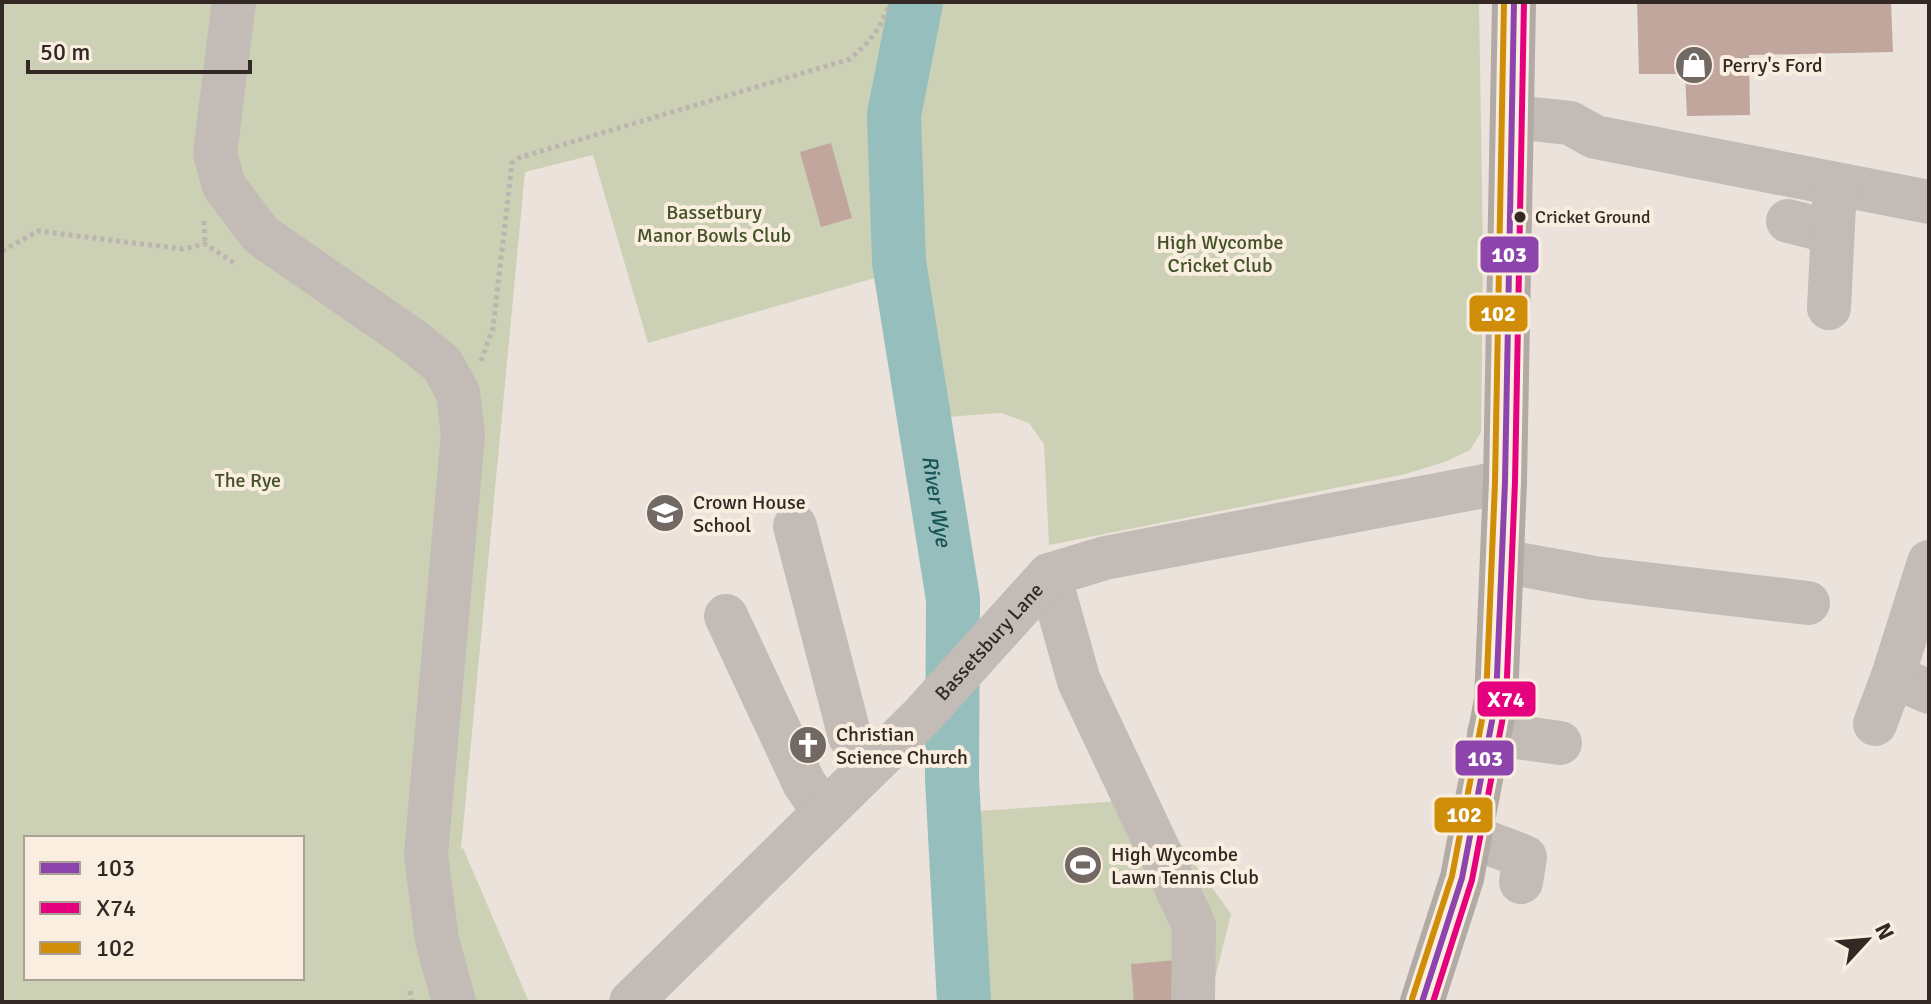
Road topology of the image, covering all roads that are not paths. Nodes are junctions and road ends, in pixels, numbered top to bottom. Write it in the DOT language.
graph roads {
  1 [pos="234,2"];
  2 [pos="1514,2"];
  3 [pos="1513,117"];
  4 [pos="1835,185"];
  5 [pos="1929,202"];
  6 [pos="1788,221"];
  7 [pos="1832,232"];
  8 [pos="1829,308"];
  9 [pos="1505,482"];
  10 [pos="795,526"];
  11 [pos="1502,561"];
  12 [pos="1929,562"];
  13 [pos="1049,575"];
  14 [pos="1808,603"];
  15 [pos="726,616"];
  16 [pos="1911,684"];
  17 [pos="1875,724"];
  18 [pos="1489,733"];
  19 [pos="1560,743"];
  20 [pos="878,759"];
  21 [pos="824,812"];
  22 [pos="1470,836"];
  23 [pos="1521,882"];
  24 [pos="454,1002"];
  25 [pos="631,1002"];
  26 [pos="1193,1002"];
  27 [pos="1422,1002"];
  1 -- 24 [label="street"];
  2 -- 3 [label="main road"];
  3 -- 4 [label="street"];
  3 -- 9 [label="main road"];
  4 -- 5 [label="street"];
  4 -- 7 [label="street"];
  6 -- 7 [label="street"];
  7 -- 8 [label="street"];
  9 -- 11 [label="main road"];
  9 -- 13 [label="street, Bassetsbury Lane"];
  10 -- 20 [label="street"];
  11 -- 14 [label="street"];
  11 -- 18 [label="main road"];
  12 -- 16 [label="street"];
  13 -- 20 [label="street, Bassetsbury Lane"];
  13 -- 26 [label="street"];
  15 -- 21 [label="street"];
  16 -- 17 [label="street"];
  18 -- 19 [label="street"];
  18 -- 22 [label="main road"];
  20 -- 21 [label="street, Bassetsbury Lane"];
  21 -- 25 [label="street, Bassetsbury Lane"];
  22 -- 23 [label="street"];
  22 -- 27 [label="main road"];
}
